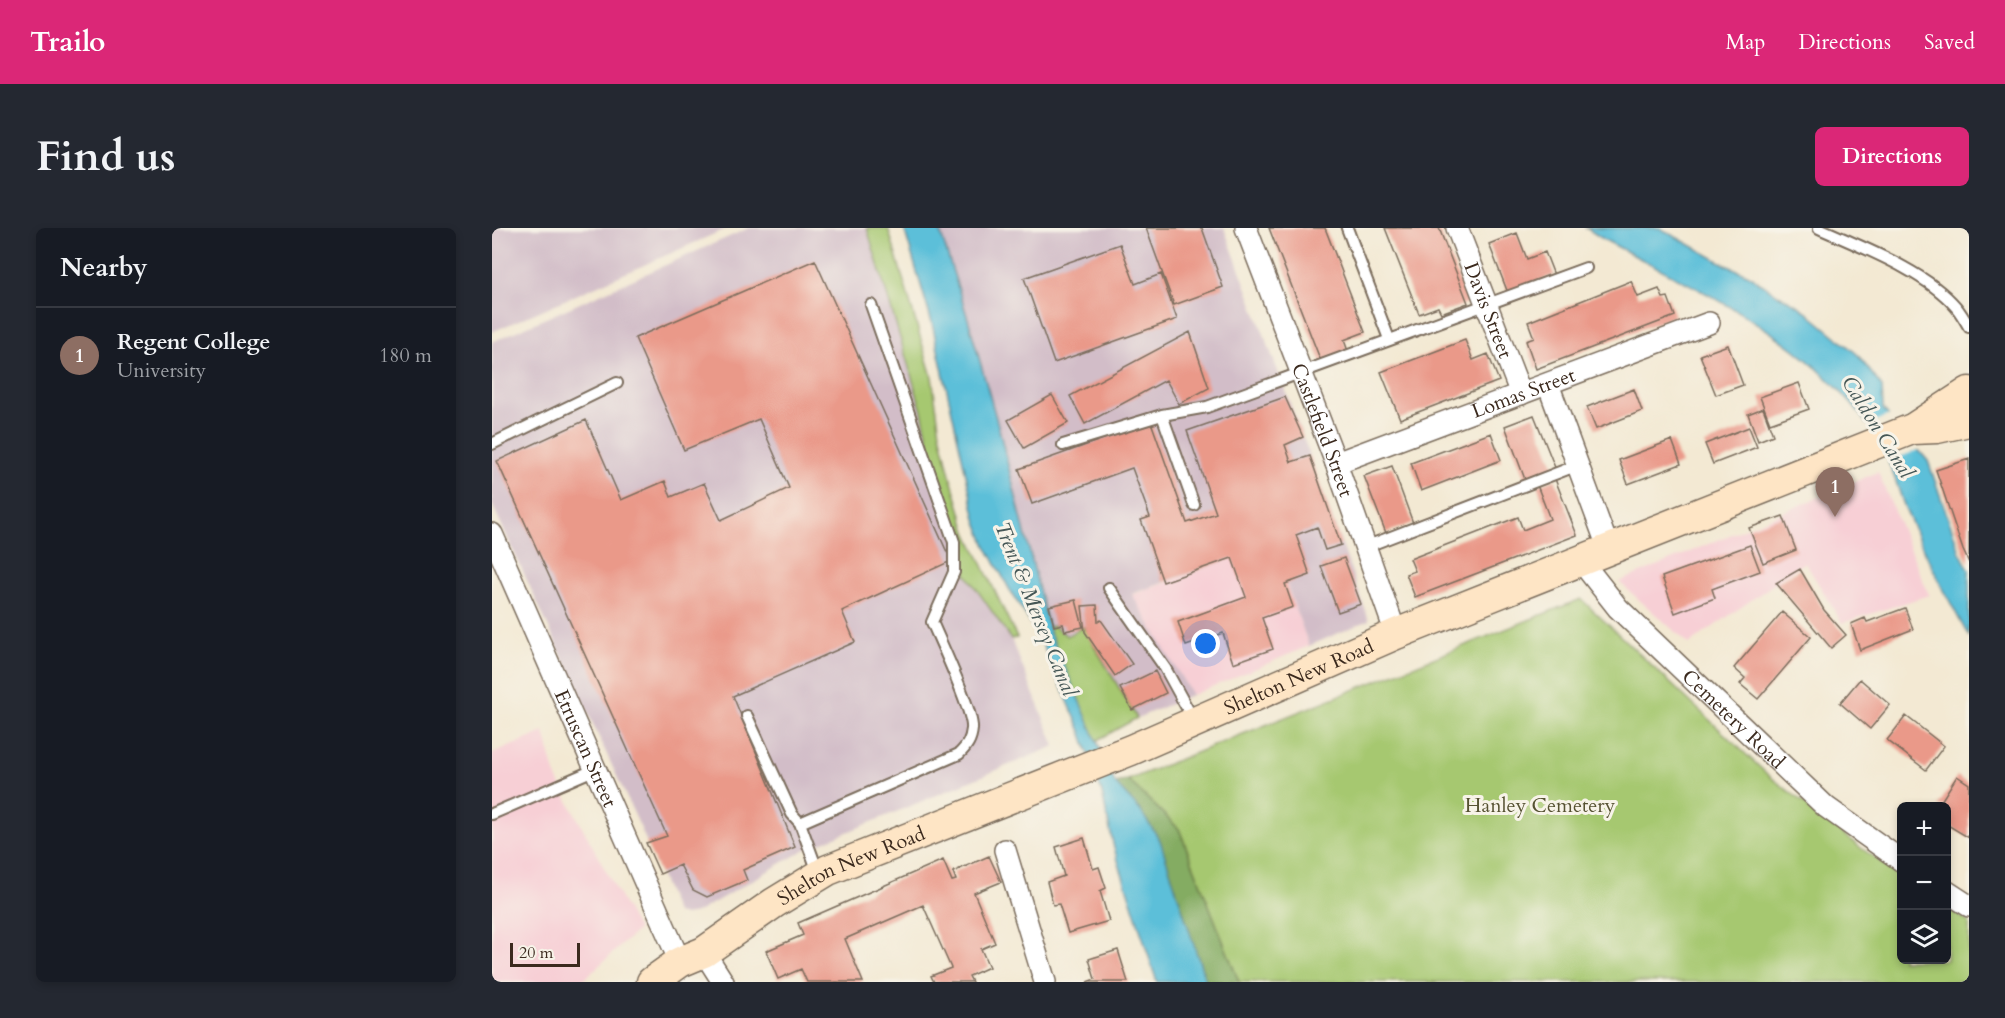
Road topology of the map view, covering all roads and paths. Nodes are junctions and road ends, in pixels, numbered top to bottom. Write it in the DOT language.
graph roads {
  1 [pos="1246,228"];
  2 [pos="1347,228"];
  3 [pos="1457,228"];
  4 [pos="1819,228"];
  5 [pos="1587,268"];
  6 [pos="1486,303"];
  7 [pos="871,305"];
  8 [pos="1709,323"];
  9 [pos="1969,327"];
  10 [pos="1389,339"];
  11 [pos="1300,373"];
  12 [pos="617,383"];
  13 [pos="1548,384"];
  14 [pos="1969,392"];
  15 [pos="1521,394"];
  16 [pos="1162,415"];
  17 [pos="1969,421"];
  18 [pos="1912,429"];
  19 [pos="492,444"];
  20 [pos="1063,445"];
  21 [pos="1336,463"];
  22 [pos="1578,465"];
  23 [pos="1194,505"];
  24 [pos="492,534"];
  25 [pos="1365,547"];
  26 [pos="1610,550"];
  27 [pos="1581,561"];
  28 [pos="498,564"];
  29 [pos="1109,588"];
  30 [pos="1396,634"];
  31 [pos="747,716"];
  32 [pos="1195,722"];
  33 [pos="596,769"];
  34 [pos="492,814"];
  35 [pos="800,823"];
  36 [pos="1005,850"];
  37 [pos="1897,857"];
  38 [pos="820,875"];
  39 [pos="1951,894"];
  40 [pos="1969,906"];
  41 [pos="692,957"];
  42 [pos="652,982"];
  43 [pos="723,982"];
  44 [pos="1045,982"];
  1 -- 11 [label="street, Castlefield Street"];
  2 -- 10 [label="lane"];
  3 -- 6 [label="street, Davis Street"];
  4 -- 9 [label="lane"];
  5 -- 6 [label="lane"];
  6 -- 10 [label="lane"];
  6 -- 15 [label="street, Davis Street"];
  7 -- 35 [label="lane"];
  8 -- 13 [label="street, Lomas Street"];
  10 -- 11 [label="lane"];
  11 -- 16 [label="lane"];
  11 -- 21 [label="street, Castlefield Street"];
  12 -- 19 [label="lane"];
  13 -- 15 [label="street, Lomas Street"];
  13 -- 22 [label="street"];
  14 -- 18 [label="main road"];
  15 -- 21 [label="street, Lomas Street"];
  16 -- 20 [label="lane"];
  16 -- 23 [label="lane"];
  17 -- 18 [label="main road, Shelton New Road"];
  18 -- 26 [label="main road, Shelton New Road"];
  21 -- 25 [label="street, Castlefield Street"];
  22 -- 25 [label="lane"];
  22 -- 26 [label="street"];
  24 -- 28 [label="street, Etruscan Street"];
  25 -- 30 [label="street, Castlefield Street"];
  26 -- 27 [label="main road, Shelton New Road"];
  27 -- 30 [label="main road, Shelton New Road"];
  27 -- 37 [label="street, Cemetery Road"];
  28 -- 33 [label="street, Etruscan Street"];
  29 -- 32 [label="lane"];
  30 -- 32 [label="main road, Shelton New Road"];
  31 -- 35 [label="lane"];
  32 -- 38 [label="main road, Shelton New Road"];
  33 -- 34 [label="lane"];
  33 -- 41 [label="street, Etruscan Street"];
  35 -- 38 [label="lane"];
  36 -- 44 [label="street"];
  38 -- 41 [label="main road, Shelton New Road"];
  39 -- 40 [label="street"];
  41 -- 42 [label="main road, Shelton New Road"];
  41 -- 43 [label="street, Etruscan Street"];
}
